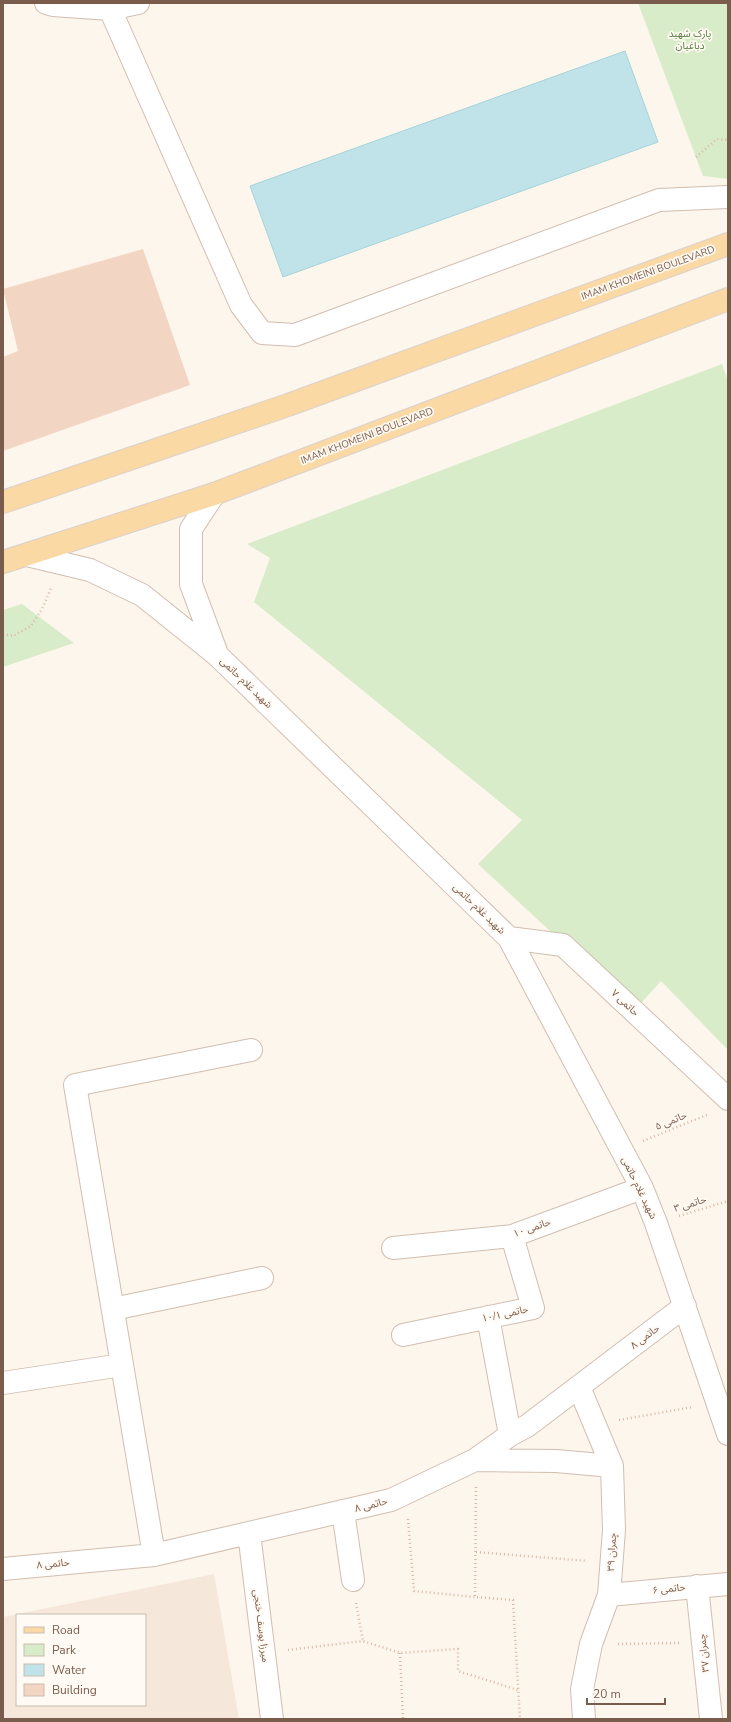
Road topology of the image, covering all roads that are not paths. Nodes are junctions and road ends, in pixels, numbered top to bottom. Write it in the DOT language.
graph roads {
  1 [pos="46,3"];
  2 [pos="138,3"];
  3 [pos="110,9"];
  4 [pos="728,196"];
  5 [pos="728,244"];
  6 [pos="728,299"];
  7 [pos="214,494"];
  8 [pos="3,502"];
  9 [pos="27,555"];
  10 [pos="3,562"];
  11 [pos="217,655"];
  12 [pos="509,938"];
  13 [pos="251,1050"];
  14 [pos="721,1105"];
  15 [pos="642,1188"];
  16 [pos="512,1236"];
  17 [pos="393,1248"];
  18 [pos="262,1278"];
  19 [pos="685,1306"];
  20 [pos="113,1309"];
  21 [pos="488,1317"];
  22 [pos="403,1335"];
  23 [pos="122,1365"];
  24 [pos="3,1383"];
  25 [pos="579,1387"];
  26 [pos="719,1392"];
  27 [pos="728,1434"];
  28 [pos="510,1435"];
  29 [pos="475,1460"];
  30 [pos="612,1466"];
  31 [pos="343,1511"];
  32 [pos="249,1533"];
  33 [pos="154,1555"];
  34 [pos="3,1569"];
  35 [pos="353,1580"];
  36 [pos="728,1584"];
  37 [pos="697,1586"];
  38 [pos="609,1595"];
  39 [pos="272,1719"];
  40 [pos="584,1719"];
  41 [pos="711,1719"];
  1 -- 3 [label="street"];
  2 -- 3 [label="street"];
  3 -- 4 [label="street"];
  5 -- 8 [label="main road, IMAM KHOMEINI BOULEVARD"];
  6 -- 7 [label="main road, IMAM KHOMEINI BOULEVARD"];
  7 -- 9 [label="main road, IMAM KHOMEINI BOULEVARD"];
  7 -- 11 [label="street, شهید غلام حاتمی"];
  9 -- 10 [label="main road, IMAM KHOMEINI BOULEVARD"];
  9 -- 11 [label="street"];
  11 -- 12 [label="street, شهید غلام حاتمی"];
  12 -- 14 [label="street, حاتمی ۷"];
  12 -- 15 [label="street, شهید غلام حاتمی"];
  13 -- 20 [label="street"];
  15 -- 16 [label="street, حاتمی ۱۰"];
  15 -- 19 [label="street, شهید غلام حاتمی"];
  16 -- 17 [label="street, حاتمی ۱۰"];
  16 -- 21 [label="street, حاتمی ۱۰/۱"];
  18 -- 20 [label="street"];
  19 -- 25 [label="street, حاتمی ۸"];
  19 -- 26 [label="street, شهید غلام حاتمی"];
  20 -- 23 [label="street"];
  21 -- 22 [label="street, حاتمی ۱۰/۱"];
  21 -- 28 [label="street"];
  23 -- 24 [label="street"];
  23 -- 33 [label="street"];
  25 -- 28 [label="street, حاتمی ۸"];
  25 -- 30 [label="street, چمران ۳۹"];
  26 -- 27 [label="street, شهید غلام حاتمی"];
  28 -- 29 [label="street, حاتمی ۸"];
  29 -- 30 [label="street"];
  29 -- 31 [label="street, حاتمی ۸"];
  30 -- 38 [label="street, چمران ۳۹"];
  31 -- 32 [label="street, حاتمی ۸"];
  31 -- 35 [label="street"];
  32 -- 33 [label="street, حاتمی ۸"];
  32 -- 39 [label="street, میرزا یوسف خنجی"];
  33 -- 34 [label="street, حاتمی ۸"];
  36 -- 37 [label="street, حاتمی ۶"];
  37 -- 38 [label="street, حاتمی ۶"];
  37 -- 41 [label="street, چمران ۳۷"];
  38 -- 40 [label="street, چمران ۳۹"];
}
